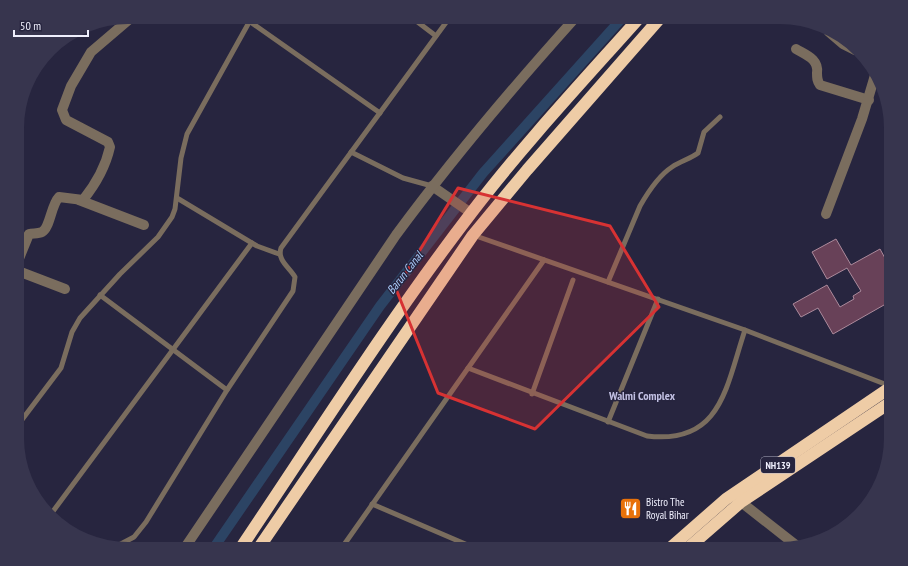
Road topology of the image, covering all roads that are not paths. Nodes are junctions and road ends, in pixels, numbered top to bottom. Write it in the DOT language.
graph roads {
  1 [pos="124,24"];
  2 [pos="247,24"];
  3 [pos="257,24"];
  4 [pos="420,24"];
  5 [pos="444,24"];
  6 [pos="570,24"];
  7 [pos="634,24"];
  8 [pos="655,24"];
  9 [pos="436,36"];
  10 [pos="796,50"];
  11 [pos="873,83"];
  12 [pos="869,100"];
  13 [pos="380,113"];
  14 [pos="720,118"];
  15 [pos="351,152"];
  16 [pos="435,188"];
  17 [pos="177,198"];
  18 [pos="79,200"];
  19 [pos="467,210"];
  20 [pos="826,214"];
  21 [pos="144,226"];
  22 [pos="473,235"];
  23 [pos="252,243"];
  24 [pos="24,245"];
  25 [pos="279,254"];
  26 [pos="544,260"];
  27 [pos="24,273"];
  28 [pos="573,280"];
  29 [pos="608,282"];
  30 [pos="65,289"];
  31 [pos="100,295"];
  32 [pos="658,300"];
  33 [pos="745,330"];
  34 [pos="173,350"];
  35 [pos="468,368"];
  36 [pos="884,384"];
  37 [pos="227,390"];
  38 [pos="884,392"];
  39 [pos="532,394"];
  40 [pos="884,407"];
  41 [pos="24,417"];
  42 [pos="608,422"];
  43 [pos="741,502"];
  44 [pos="372,504"];
  45 [pos="53,511"];
  46 [pos="125,542"];
  47 [pos="189,542"];
  48 [pos="245,542"];
  49 [pos="263,542"];
  50 [pos="346,542"];
  51 [pos="461,542"];
  52 [pos="677,542"];
  53 [pos="695,542"];
  54 [pos="790,542"];
  1 -- 18 [label="street"];
  2 -- 17 [label="lane"];
  3 -- 13 [label="lane"];
  4 -- 9 [label="lane"];
  5 -- 9 [label="lane"];
  6 -- 16 [label="street"];
  7 -- 19 [label="highway"];
  8 -- 22 [label="highway"];
  9 -- 13 [label="lane"];
  10 -- 12 [label="street"];
  11 -- 12 [label="street"];
  12 -- 20 [label="street"];
  13 -- 15 [label="lane"];
  14 -- 29 [label="lane"];
  15 -- 16 [label="lane"];
  15 -- 25 [label="lane"];
  16 -- 19 [label="street"];
  16 -- 47 [label="street"];
  17 -- 23 [label="lane"];
  17 -- 31 [label="lane"];
  18 -- 21 [label="street"];
  18 -- 24 [label="street"];
  19 -- 48 [label="highway"];
  22 -- 26 [label="lane"];
  22 -- 49 [label="highway"];
  23 -- 25 [label="lane"];
  23 -- 34 [label="lane"];
  25 -- 37 [label="lane"];
  26 -- 29 [label="lane"];
  26 -- 35 [label="lane"];
  27 -- 30 [label="street"];
  28 -- 39 [label="lane"];
  29 -- 32 [label="lane"];
  31 -- 34 [label="lane"];
  31 -- 41 [label="lane"];
  32 -- 33 [label="lane"];
  32 -- 42 [label="lane"];
  33 -- 36 [label="lane"];
  33 -- 42 [label="lane"];
  34 -- 37 [label="lane"];
  34 -- 45 [label="lane"];
  35 -- 39 [label="lane"];
  35 -- 44 [label="lane"];
  37 -- 46 [label="lane"];
  38 -- 52 [label="highway, NH139"];
  39 -- 42 [label="lane"];
  40 -- 43 [label="highway, NH139"];
  43 -- 53 [label="highway, NH139"];
  43 -- 54 [label="street"];
  44 -- 50 [label="lane"];
  44 -- 51 [label="lane"];
}
